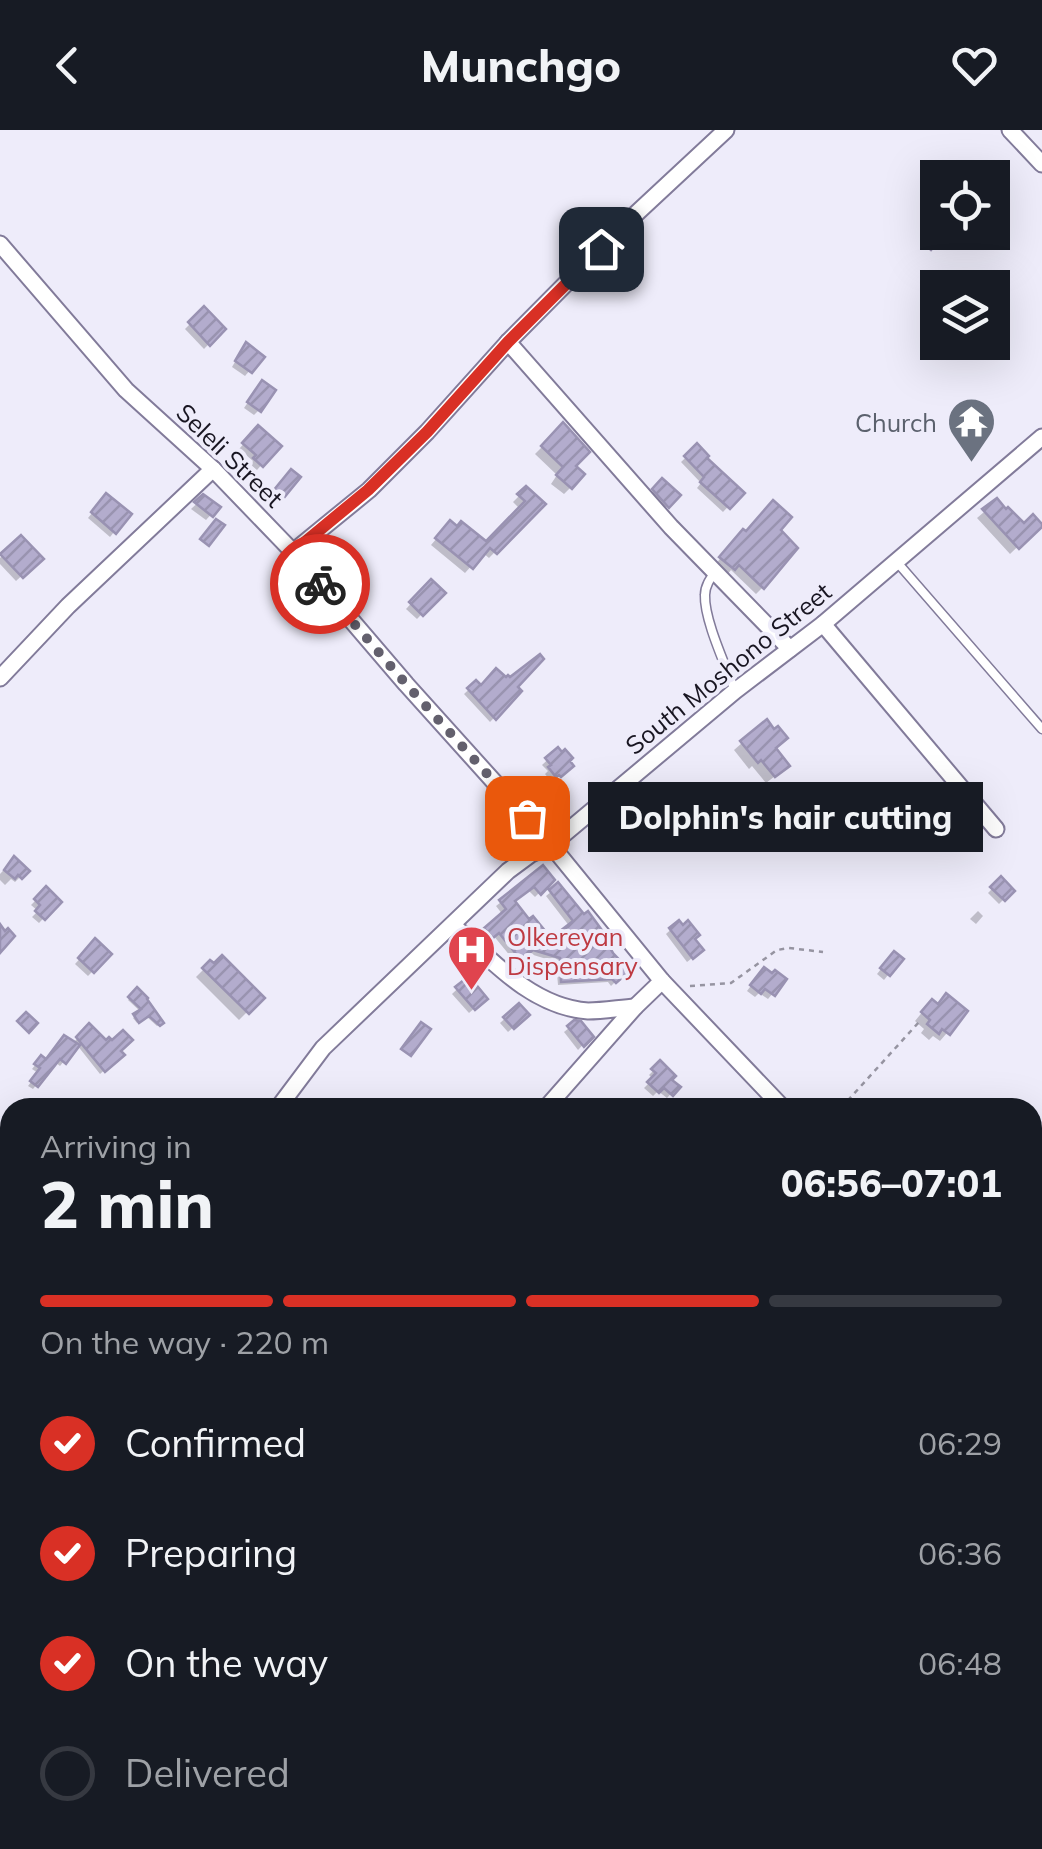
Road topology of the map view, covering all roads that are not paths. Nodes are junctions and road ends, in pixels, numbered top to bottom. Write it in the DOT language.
graph roads {
  1 [pos="726,130"];
  2 [pos="1010,130"];
  3 [pos="1042,164"];
  4 [pos="0,244"];
  5 [pos="508,342"];
  6 [pos="1039,446"];
  7 [pos="213,469"];
  8 [pos="293,552"];
  9 [pos="896,561"];
  10 [pos="715,572"];
  11 [pos="824,624"];
  12 [pos="790,649"];
  13 [pos="0,678"];
  14 [pos="735,690"];
  15 [pos="1042,729"];
  16 [pos="996,829"];
  17 [pos="551,845"];
  18 [pos="453,924"];
  19 [pos="666,984"];
  20 [pos="635,1007"];
  21 [pos="286,1098"];
  22 [pos="555,1098"];
  23 [pos="774,1098"];
  1 -- 5 [label="street"];
  2 -- 3 [label="street"];
  4 -- 7 [label="street, Seleli Street"];
  5 -- 8 [label="street"];
  5 -- 10 [label="street"];
  6 -- 9 [label="street, South Moshono Street"];
  7 -- 8 [label="street, Seleli Street"];
  7 -- 13 [label="street"];
  8 -- 17 [label="street, Seleli Street"];
  9 -- 11 [label="street, South Moshono Street"];
  9 -- 15 [label="lane"];
  10 -- 12 [label="street"];
  10 -- 14 [label="lane"];
  11 -- 12 [label="street, South Moshono Street"];
  11 -- 16 [label="street"];
  12 -- 14 [label="street, South Moshono Street"];
  14 -- 17 [label="street, South Moshono Street"];
  17 -- 18 [label="street, South Moshono Street"];
  17 -- 19 [label="street, Seleli Street"];
  18 -- 20 [label="street"];
  18 -- 21 [label="street, South Moshono Street"];
  19 -- 20 [label="street"];
  19 -- 23 [label="street, Seleli Street"];
  20 -- 22 [label="street"];
}
